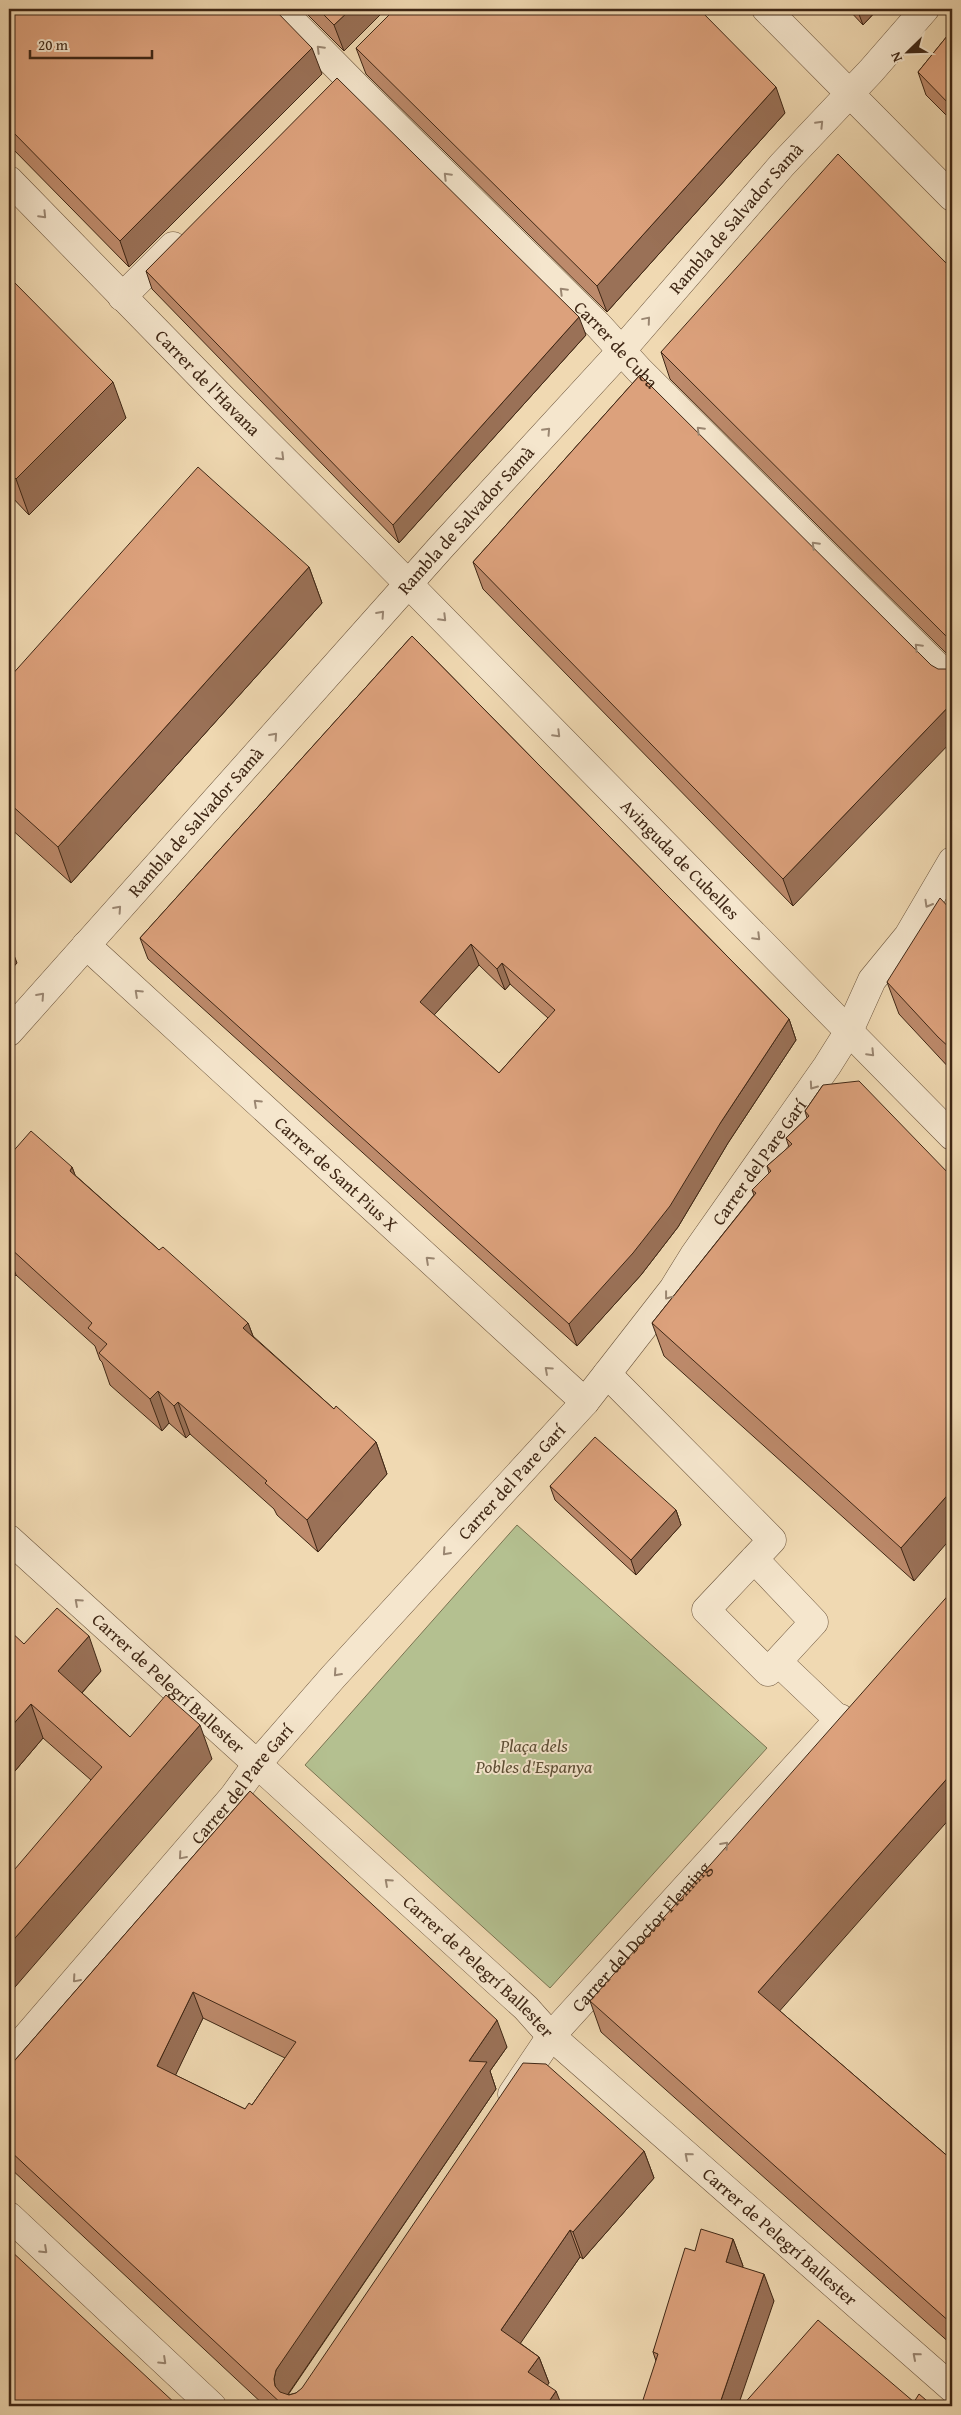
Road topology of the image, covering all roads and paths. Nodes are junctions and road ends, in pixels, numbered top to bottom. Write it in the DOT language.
graph roads {
  1 [pos="280,9"];
  2 [pos="766,9"];
  3 [pos="925,9"];
  4 [pos="364,54"];
  5 [pos="345,74"];
  6 [pos="324,95"];
  7 [pos="849,95"];
  8 [pos="9,180"];
  9 [pos="952,198"];
  10 [pos="190,228"];
  11 [pos="122,297"];
  12 [pos="622,350"];
  13 [pos="408,584"];
  14 [pos="952,681"];
  15 [pos="952,861"];
  16 [pos="86,945"];
  17 [pos="849,1031"];
  18 [pos="9,1032"];
  19 [pos="952,1136"];
  20 [pos="607,1374"];
  21 [pos="585,1402"];
  22 [pos="9,1539"];
  23 [pos="754,1559"];
  24 [pos="778,1662"];
  25 [pos="859,1698"];
  26 [pos="839,1720"];
  27 [pos="257,1764"];
  28 [pos="551,2036"];
  29 [pos="9,2057"];
  30 [pos="497,2115"];
  31 [pos="9,2216"];
  32 [pos="952,2388"];
  33 [pos="212,2406"];
  5 -- 1 [label="street, Carrer de Cuba, one-way"];
  2 -- 7 [label="street"];
  3 -- 7 [label="street, Rambla de Salvador Samà"];
  4 -- 5 [label="street"];
  5 -- 6 [label="street"];
  12 -- 5 [label="street, Carrer de Cuba, one-way"];
  7 -- 9 [label="street"];
  12 -- 7 [label="street, Rambla de Salvador Samà, one-way"];
  8 -- 11 [label="street, Carrer de l'Havana, one-way"];
  10 -- 11 [label="street"];
  11 -- 13 [label="street, Carrer de l'Havana, one-way"];
  13 -- 12 [label="street, Rambla de Salvador Samà, one-way"];
  14 -- 12 [label="street, Carrer de Cuba, one-way"];
  16 -- 13 [label="street, Rambla de Salvador Samà, one-way"];
  13 -- 17 [label="street, Avinguda de Cubelles, one-way"];
  15 -- 17 [label="street, Carrer del Pare Garí, one-way"];
  18 -- 16 [label="street, Rambla de Salvador Samà, one-way"];
  21 -- 16 [label="street, Carrer de Sant Pius X, one-way"];
  17 -- 19 [label="street, Avinguda de Cubelles, one-way"];
  17 -- 20 [label="street, Carrer del Pare Garí, one-way"];
  20 -- 21 [label="street, Carrer del Pare Garí"];
  20 -- 23 [label="street"];
  21 -- 27 [label="street, Carrer del Pare Garí, one-way"];
  27 -- 22 [label="street, Carrer de Pelegrí Ballester, one-way"];
  23 -- 24 [label="street"];
  23 -- 24 [label="street"];
  24 -- 26 [label="street"];
  25 -- 26 [label="street, Carrer del Doctor Fleming"];
  28 -- 26 [label="street, Carrer del Doctor Fleming, one-way"];
  28 -- 27 [label="street, Carrer de Pelegrí Ballester, one-way"];
  27 -- 29 [label="street, Carrer del Pare Garí, one-way"];
  28 -- 30 [label="street, Carrer del Doctor Fleming"];
  32 -- 28 [label="street, Carrer de Pelegrí Ballester, one-way"];
  31 -- 33 [label="street, one-way"];
}
